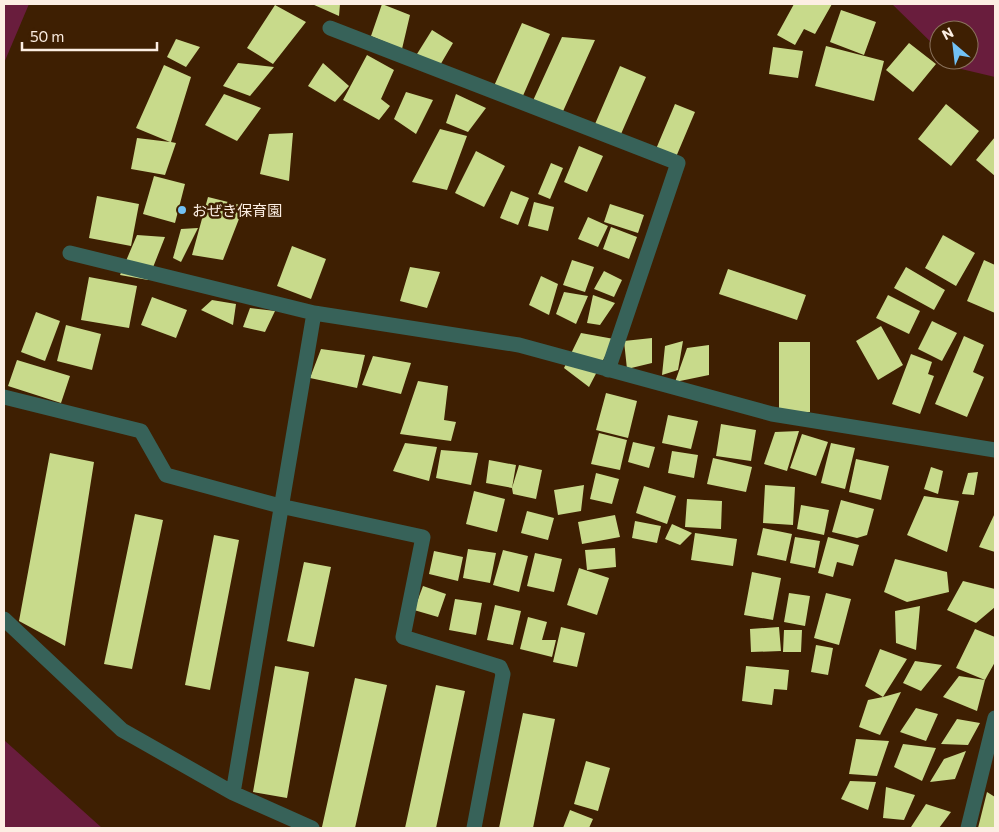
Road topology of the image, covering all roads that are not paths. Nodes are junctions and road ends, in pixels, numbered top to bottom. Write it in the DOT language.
graph roads {
  1 [pos="330,28"];
  2 [pos="70,253"];
  3 [pos="314,314"];
  4 [pos="608,370"];
  5 [pos="4,397"];
  6 [pos="995,450"];
  7 [pos="280,506"];
  8 [pos="4,619"];
  9 [pos="995,718"];
  10 [pos="233,793"];
  11 [pos="312,828"];
  12 [pos="474,828"];
  13 [pos="968,828"];
  1 -- 4 [label="street"];
  2 -- 3 [label="street"];
  3 -- 4 [label="street"];
  3 -- 7 [label="street"];
  4 -- 6 [label="street"];
  5 -- 7 [label="street"];
  7 -- 10 [label="street"];
  7 -- 12 [label="street"];
  8 -- 10 [label="street"];
  9 -- 13 [label="street"];
  10 -- 11 [label="street"];
}
